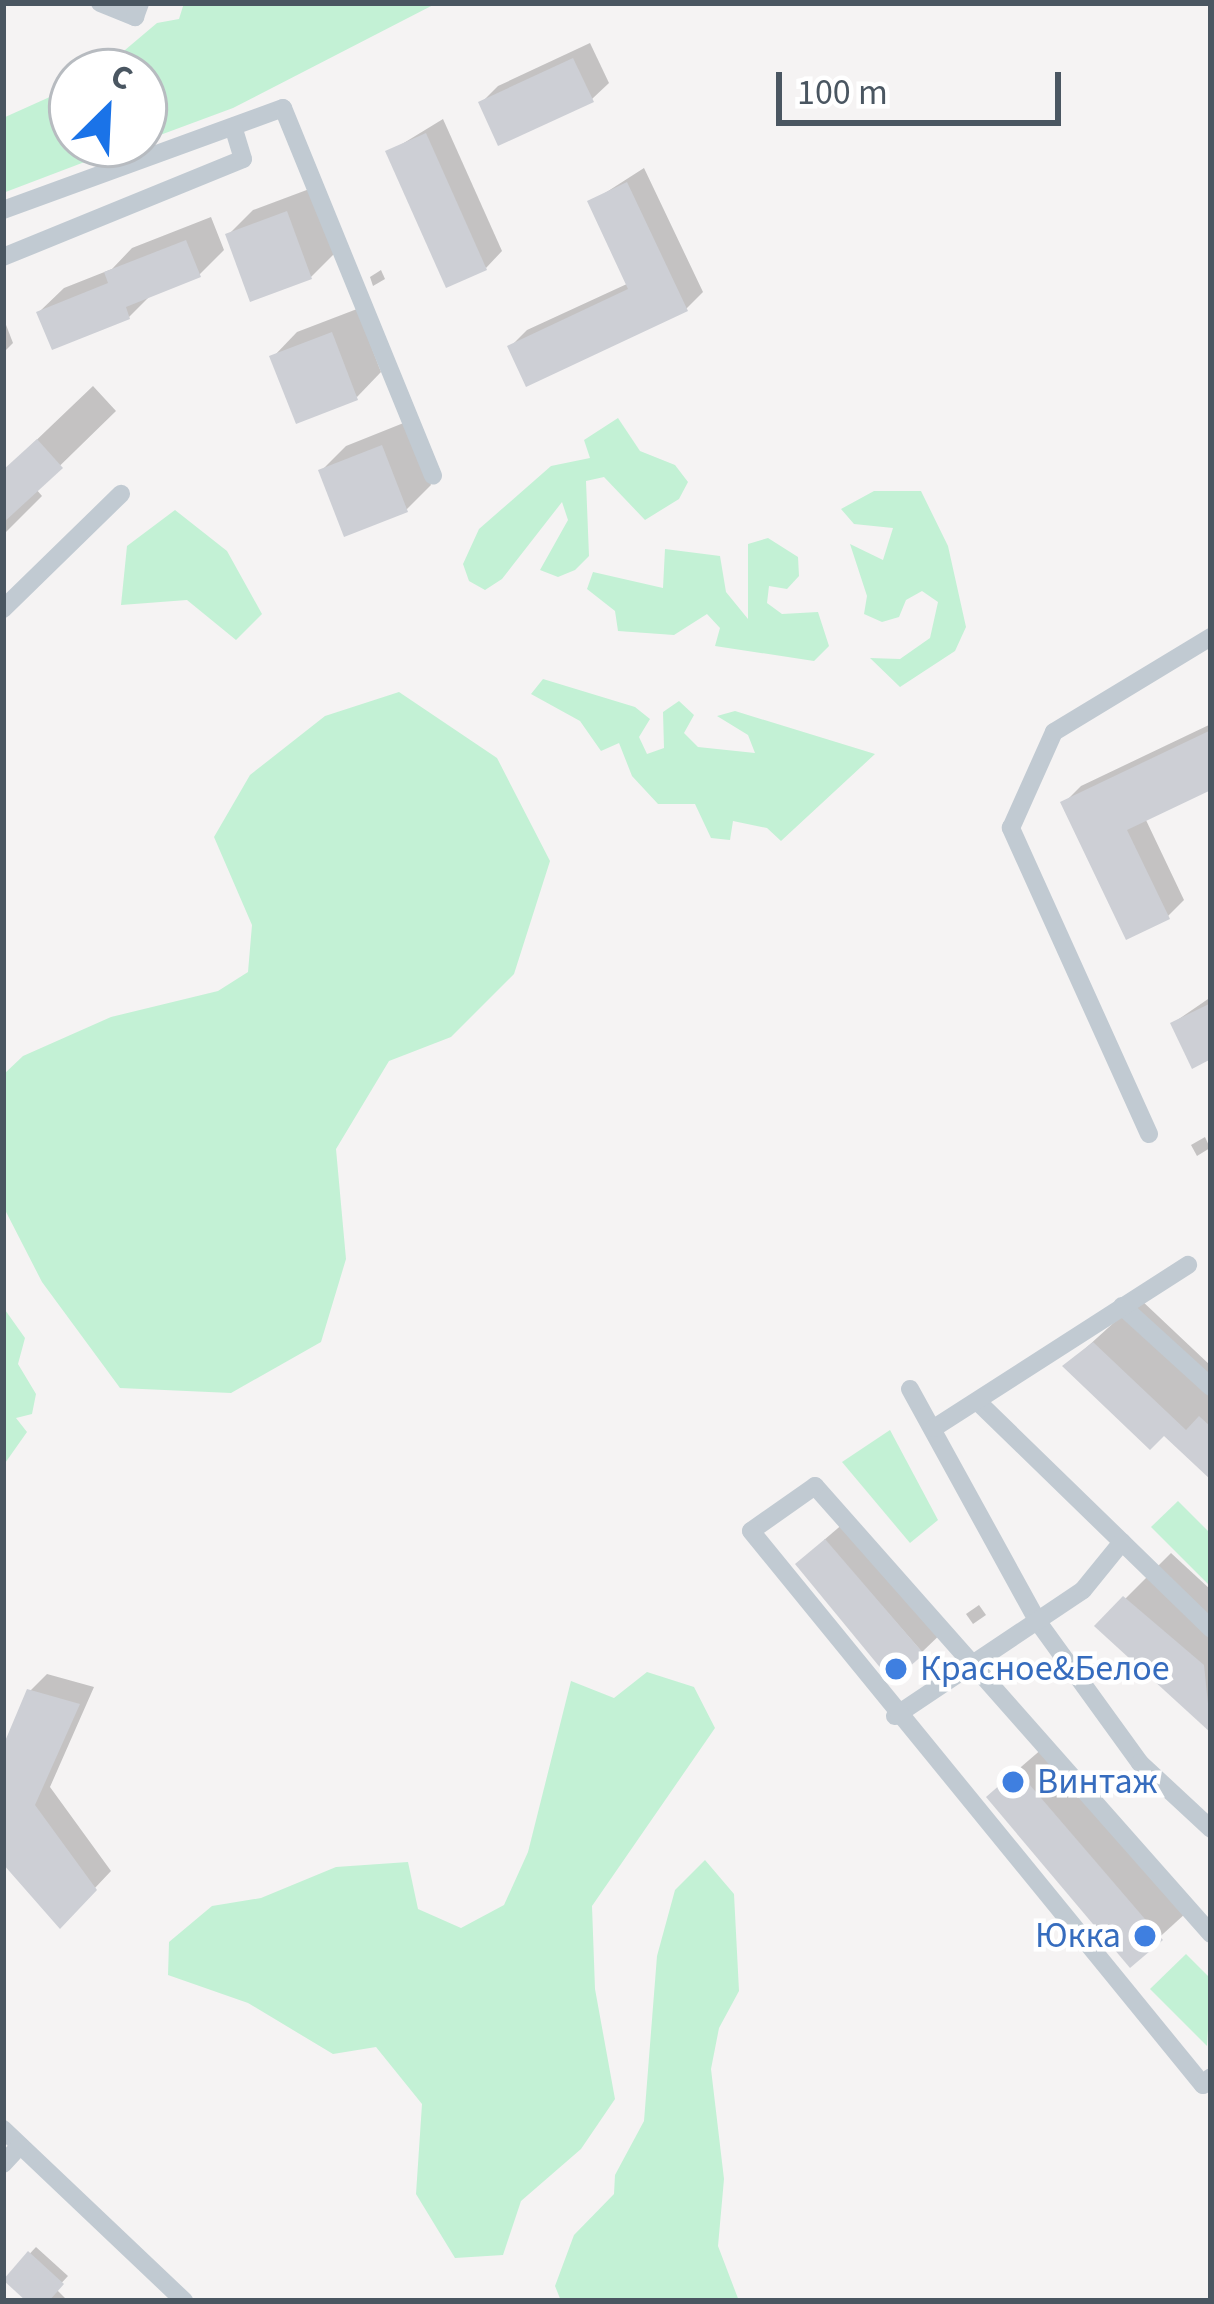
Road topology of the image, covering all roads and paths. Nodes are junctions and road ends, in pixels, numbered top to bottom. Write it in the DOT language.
graph roads {
  1 [pos="100,3"];
  2 [pos="140,3"];
  3 [pos="233,127"];
  4 [pos="3,210"];
  5 [pos="3,257"];
  6 [pos="433,476"];
  7 [pos="121,494"];
  8 [pos="3,610"];
  9 [pos="1211,637"];
  10 [pos="1149,1134"];
  11 [pos="1187,1264"];
  12 [pos="1122,1306"];
  13 [pos="1211,1387"];
  14 [pos="910,1389"];
  15 [pos="979,1403"];
  16 [pos="934,1428"];
  17 [pos="1122,1542"];
  18 [pos="1038,1622"];
  19 [pos="1211,1629"];
  20 [pos="974,1668"];
  21 [pos="895,1716"];
  22 [pos="1211,1828"];
  23 [pos="1211,1934"];
  24 [pos="1211,2077"];
  25 [pos="3,2128"];
  26 [pos="20,2146"];
  27 [pos="3,2164"];
  28 [pos="184,2301"];
  1 -- 2 [label="street"];
  3 -- 4 [label="street"];
  3 -- 5 [label="street"];
  3 -- 6 [label="street"];
  7 -- 8 [label="street"];
  9 -- 10 [label="street"];
  11 -- 12 [label="street"];
  12 -- 13 [label="street"];
  12 -- 15 [label="street"];
  14 -- 16 [label="street"];
  15 -- 16 [label="street"];
  15 -- 17 [label="street"];
  16 -- 18 [label="street"];
  17 -- 18 [label="street"];
  17 -- 19 [label="street"];
  18 -- 20 [label="street"];
  18 -- 22 [label="street"];
  20 -- 21 [label="street"];
  20 -- 21 [label="street"];
  20 -- 23 [label="street"];
  21 -- 24 [label="street"];
  25 -- 26 [label="street"];
  26 -- 27 [label="street"];
  26 -- 28 [label="street"];
}
